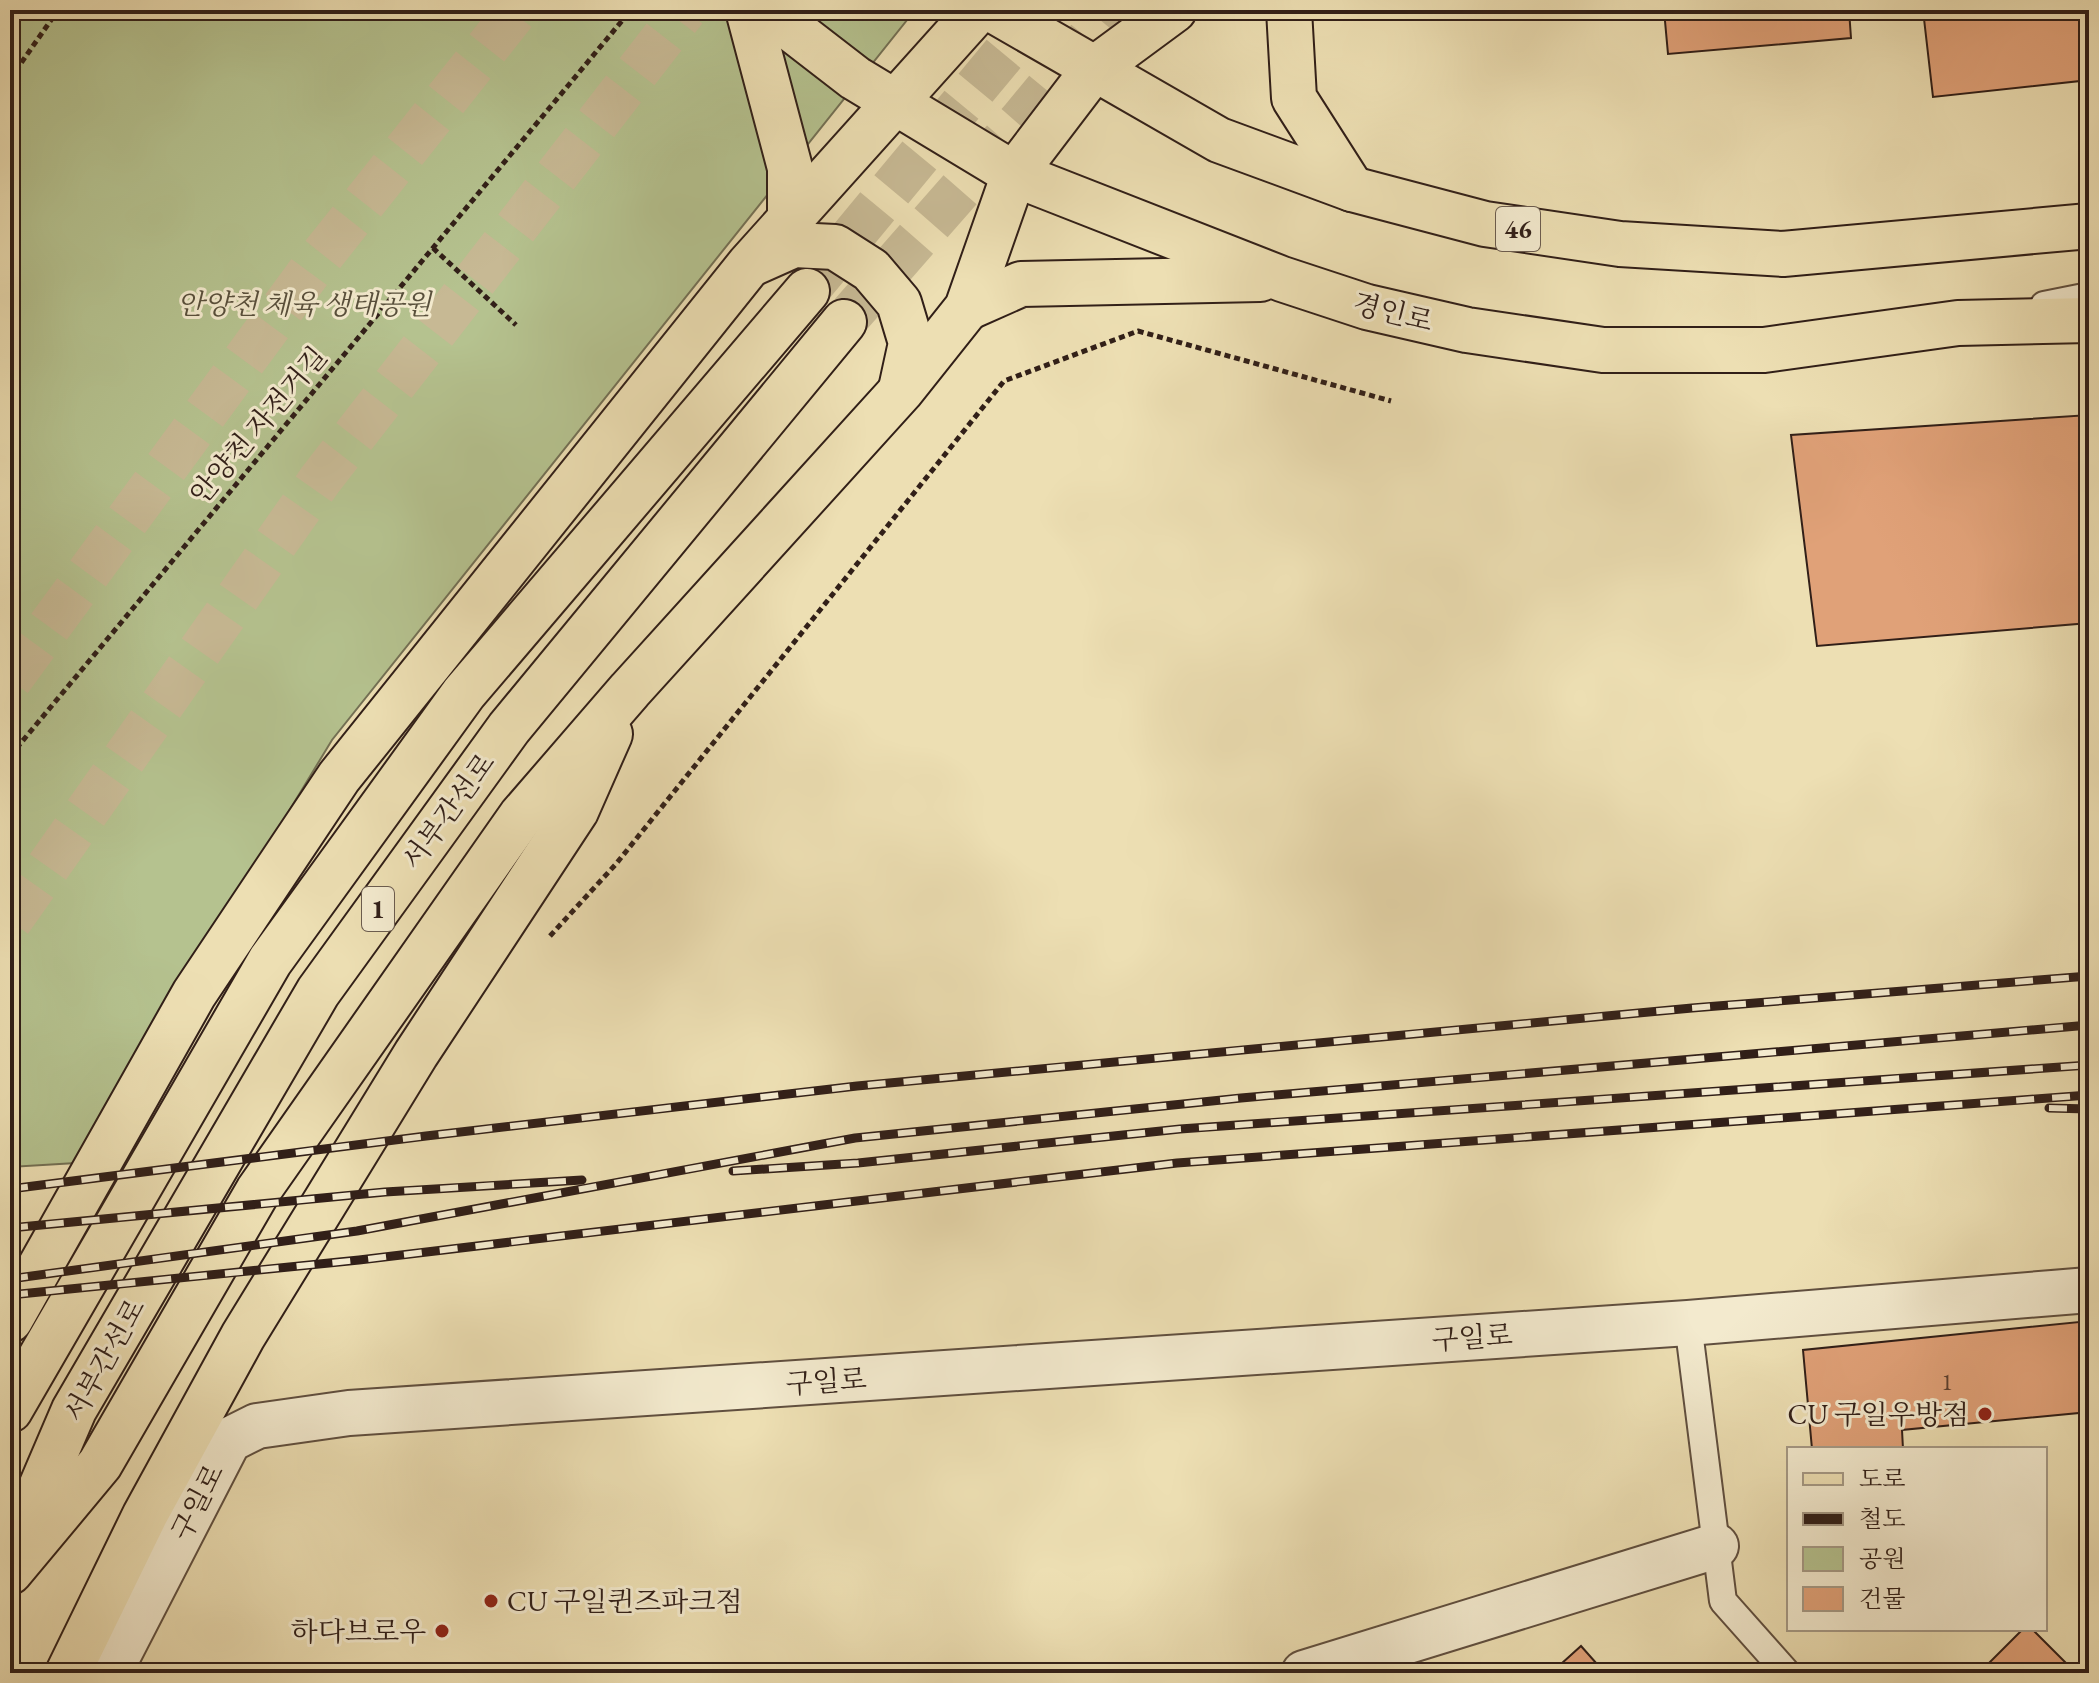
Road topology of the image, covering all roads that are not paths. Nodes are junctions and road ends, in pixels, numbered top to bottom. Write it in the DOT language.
graph roads {
  1 [pos="748,10"];
  2 [pos="767,10"];
  3 [pos="978,10"];
  4 [pos="993,10"];
  5 [pos="1174,10"];
  6 [pos="1289,10"];
  7 [pos="1094,69"];
  8 [pos="894,103"];
  9 [pos="1014,174"];
  10 [pos="1352,189"];
  11 [pos="790,219"];
  12 [pos="2089,226"];
  13 [pos="749,265"];
  14 [pos="1282,279"];
  15 [pos="807,291"];
  16 [pos="2089,296"];
  17 [pos="967,308"];
  18 [pos="2089,320"];
  19 [pos="844,322"];
  20 [pos="1958,323"];
  21 [pos="901,391"];
  22 [pos="630,690"];
  23 [pos="2089,1290"];
  24 [pos="10,1320"];
  25 [pos="1688,1323"];
  26 [pos="10,1410"];
  27 [pos="1716,1546"];
  28 [pos="10,1560"];
  29 [pos="10,1572"];
  30 [pos="68,1673"];
  31 [pos="109,1673"];
  32 [pos="1304,1673"];
  33 [pos="1787,1673"];
  1 -- 11 [label="main road"];
  2 -- 8 [label="main road, 경인로"];
  3 -- 8 [label="main road"];
  4 -- 7 [label="main road, 46"];
  5 -- 7 [label="main road"];
  6 -- 10 [label="main road"];
  7 -- 9 [label="main road"];
  7 -- 10 [label="main road, 46"];
  8 -- 9 [label="main road, 경인로"];
  8 -- 11 [label="main road"];
  9 -- 14 [label="main road, 경인로"];
  9 -- 17 [label="main road"];
  10 -- 12 [label="main road, 46"];
  11 -- 13 [label="main road"];
  13 -- 21 [label="main road"];
  13 -- 24 [label="main road"];
  14 -- 17 [label="main road"];
  14 -- 20 [label="main road, 경인로"];
  15 -- 26 [label="main road, 서부간선로 / 1"];
  16 -- 20 [label="lane"];
  17 -- 21 [label="main road"];
  18 -- 20 [label="main road, 경인로"];
  19 -- 28 [label="main road, 서부간선로 / 1"];
  21 -- 22 [label="main road"];
  22 -- 29 [label="main road"];
  22 -- 30 [label="main road"];
  23 -- 25 [label="street, 구일로"];
  25 -- 27 [label="lane"];
  25 -- 31 [label="street, 구일로"];
  27 -- 32 [label="street"];
  27 -- 33 [label="lane"];
}
